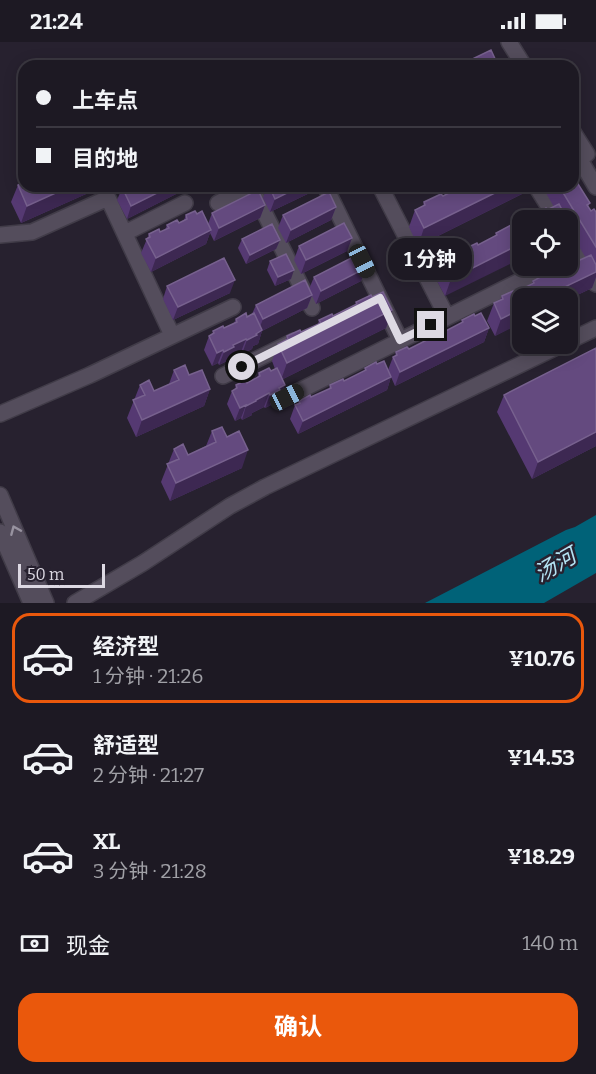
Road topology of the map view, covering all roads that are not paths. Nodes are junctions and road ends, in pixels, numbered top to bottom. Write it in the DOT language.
graph roads {
  1 [pos="509,42"];
  2 [pos="518,42"];
  3 [pos="520,60"];
  4 [pos="529,60"];
  5 [pos="579,142"];
  6 [pos="579,158"];
  7 [pos="596,169"];
  8 [pos="596,187"];
  9 [pos="239,192"];
  10 [pos="254,192"];
  11 [pos="328,192"];
  12 [pos="383,192"];
  13 [pos="540,192"];
  14 [pos="184,203"];
  15 [pos="218,203"];
  16 [pos="551,210"];
  17 [pos="124,233"];
  18 [pos="0,235"];
  19 [pos="578,262"];
  20 [pos="530,276"];
  21 [pos="596,284"];
  22 [pos="233,307"];
  23 [pos="312,308"];
  24 [pos="447,317"];
  25 [pos="596,328"];
  26 [pos="172,335"];
  27 [pos="306,335"];
  28 [pos="578,337"];
  29 [pos="400,340"];
  30 [pos="542,354"];
  31 [pos="223,376"];
  32 [pos="287,397"];
  33 [pos="0,414"];
  34 [pos="0,495"];
  35 [pos="0,532"];
  36 [pos="31,603"];
  37 [pos="46,603"];
  38 [pos="75,603"];
  1 -- 3 [label="street"];
  2 -- 4 [label="street"];
  5 -- 7 [label="street"];
  6 -- 8 [label="street"];
  9 -- 15 [label="street"];
  10 -- 23 [label="street"];
  11 -- 29 [label="street"];
  12 -- 24 [label="street"];
  13 -- 16 [label="street"];
  14 -- 17 [label="street"];
  17 -- 18 [label="street"];
  17 -- 26 [label="street"];
  19 -- 21 [label="street"];
  20 -- 24 [label="street"];
  22 -- 26 [label="street"];
  24 -- 29 [label="street"];
  25 -- 28 [label="street"];
  26 -- 33 [label="street"];
  27 -- 31 [label="street"];
  29 -- 32 [label="street"];
  30 -- 38 [label="street"];
  37 -- 34 [label="street, one-way"];
  35 -- 36 [label="street"];
}
